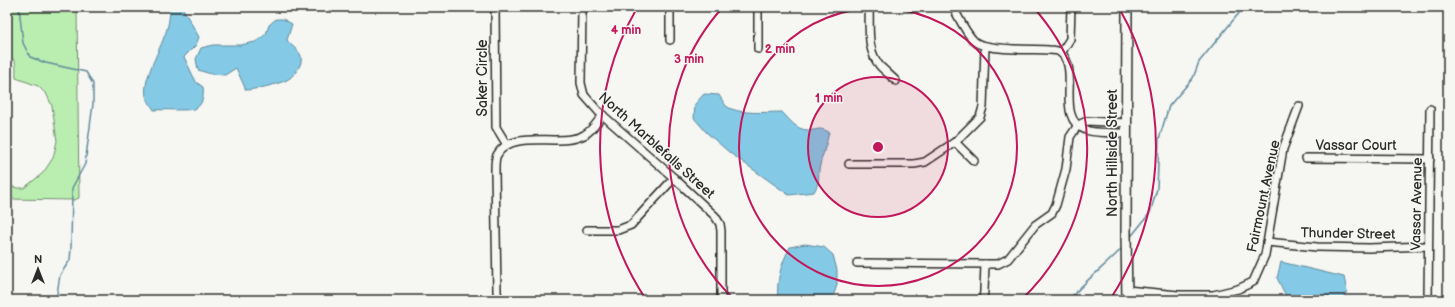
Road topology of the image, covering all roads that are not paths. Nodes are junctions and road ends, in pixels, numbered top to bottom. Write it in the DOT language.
graph roads {
  1 [pos="495,7"];
  2 [pos="582,7"];
  3 [pos="670,7"];
  4 [pos="758,7"];
  5 [pos="869,7"];
  6 [pos="953,7"];
  7 [pos="1071,7"];
  8 [pos="1126,7"];
  9 [pos="670,40"];
  10 [pos="985,47"];
  11 [pos="758,49"];
  12 [pos="1062,53"];
  13 [pos="896,81"];
  14 [pos="1299,106"];
  15 [pos="1430,109"];
  16 [pos="603,115"];
  17 [pos="1126,123"];
  18 [pos="1078,125"];
  19 [pos="1126,133"];
  20 [pos="955,142"];
  21 [pos="507,146"];
  22 [pos="1306,158"];
  23 [pos="1430,158"];
  24 [pos="974,161"];
  25 [pos="849,164"];
  26 [pos="674,178"];
  27 [pos="587,230"];
  28 [pos="1267,242"];
  29 [pos="1428,246"];
  30 [pos="857,263"];
  31 [pos="985,264"];
  32 [pos="1127,290"];
  33 [pos="499,300"];
  34 [pos="721,300"];
  35 [pos="983,300"];
  36 [pos="1127,300"];
  37 [pos="1428,300"];
  1 -- 21 [label="street, Saker Circle"];
  2 -- 16 [label="street, North Marblefalls Street"];
  3 -- 9 [label="street"];
  4 -- 11 [label="street"];
  5 -- 13 [label="street"];
  6 -- 10 [label="street"];
  7 -- 12 [label="street"];
  8 -- 17 [label="main road, North Hillside Street"];
  10 -- 12 [label="street"];
  10 -- 20 [label="street"];
  12 -- 18 [label="street"];
  14 -- 28 [label="street, Fairmount Avenue"];
  15 -- 23 [label="street, Vassar Avenue"];
  16 -- 21 [label="street"];
  16 -- 26 [label="street, North Marblefalls Street"];
  17 -- 18 [label="street"];
  17 -- 19 [label="main road, North Hillside Street"];
  18 -- 19 [label="street"];
  18 -- 31 [label="street"];
  19 -- 32 [label="main road, North Hillside Street"];
  20 -- 24 [label="street"];
  20 -- 25 [label="street"];
  21 -- 33 [label="street"];
  22 -- 23 [label="street, Vassar Court"];
  23 -- 29 [label="street, Vassar Avenue"];
  26 -- 27 [label="street"];
  26 -- 34 [label="street, North Marblefalls Street"];
  28 -- 29 [label="street, Thunder Street"];
  28 -- 32 [label="street, Fairmount Avenue"];
  29 -- 37 [label="street, Vassar Avenue"];
  30 -- 31 [label="street"];
  31 -- 35 [label="street"];
  32 -- 36 [label="main road, North Hillside Street"];
}
